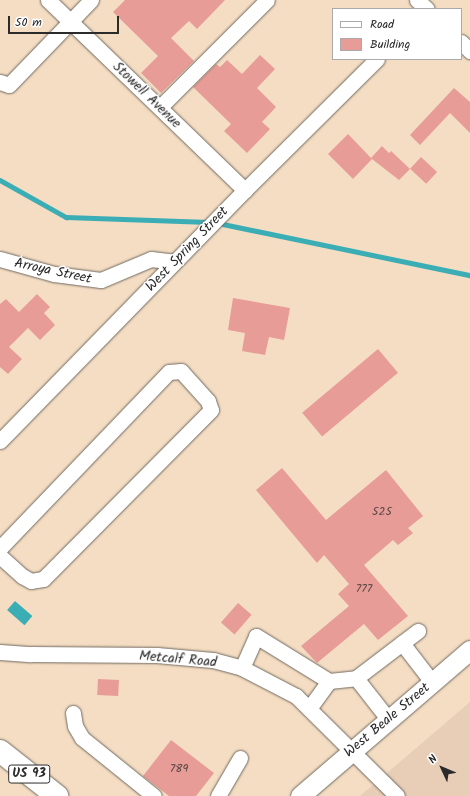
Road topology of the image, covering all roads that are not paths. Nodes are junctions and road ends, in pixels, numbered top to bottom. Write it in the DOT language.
graph roads {
  1 [pos="48,0"];
  2 [pos="91,0"];
  3 [pos="266,0"];
  4 [pos="418,0"];
  5 [pos="436,0"];
  6 [pos="426,8"];
  7 [pos="428,8"];
  8 [pos="70,21"];
  9 [pos="462,43"];
  10 [pos="470,51"];
  11 [pos="376,60"];
  12 [pos="4,83"];
  13 [pos="160,107"];
  14 [pos="245,190"];
  15 [pos="2,262"];
  16 [pos="174,262"];
  17 [pos="0,441"];
  18 [pos="0,548"];
  19 [pos="0,556"];
  20 [pos="418,631"];
  21 [pos="402,643"];
  22 [pos="470,650"];
  23 [pos="0,652"];
  24 [pos="242,668"];
  25 [pos="356,678"];
  26 [pos="329,681"];
  27 [pos="432,682"];
  28 [pos="309,708"];
  29 [pos="73,713"];
  30 [pos="388,719"];
  31 [pos="0,751"];
  32 [pos="350,751"];
  33 [pos="240,758"];
  34 [pos="300,794"];
  35 [pos="57,796"];
  36 [pos="154,796"];
  37 [pos="218,796"];
  38 [pos="397,796"];
  1 -- 8 [label="street, Stowell Avenue"];
  2 -- 8 [label="street"];
  3 -- 13 [label="street"];
  4 -- 6 [label="street"];
  5 -- 7 [label="street"];
  8 -- 12 [label="street"];
  8 -- 13 [label="street, Stowell Avenue"];
  9 -- 10 [label="street"];
  11 -- 14 [label="street, West Spring Street"];
  13 -- 14 [label="street, Stowell Avenue"];
  14 -- 16 [label="street, West Spring Street"];
  15 -- 16 [label="street, Arroya Street"];
  16 -- 17 [label="street, West Spring Street"];
  18 -- 19 [label="street"];
  20 -- 21 [label="street"];
  21 -- 25 [label="street"];
  21 -- 27 [label="street"];
  22 -- 27 [label="main road, West Beale Street"];
  23 -- 24 [label="street, Metcalf Road"];
  24 -- 26 [label="street"];
  24 -- 28 [label="street, Metcalf Road"];
  25 -- 26 [label="street"];
  25 -- 30 [label="street"];
  26 -- 28 [label="street"];
  27 -- 30 [label="main road, West Beale Street"];
  28 -- 32 [label="street, Metcalf Road"];
  29 -- 36 [label="street"];
  30 -- 32 [label="main road, West Beale Street"];
  31 -- 35 [label="highway, US 93"];
  32 -- 34 [label="main road, West Beale Street"];
  32 -- 38 [label="street, Metcalf Road"];
  33 -- 37 [label="street"];
}
